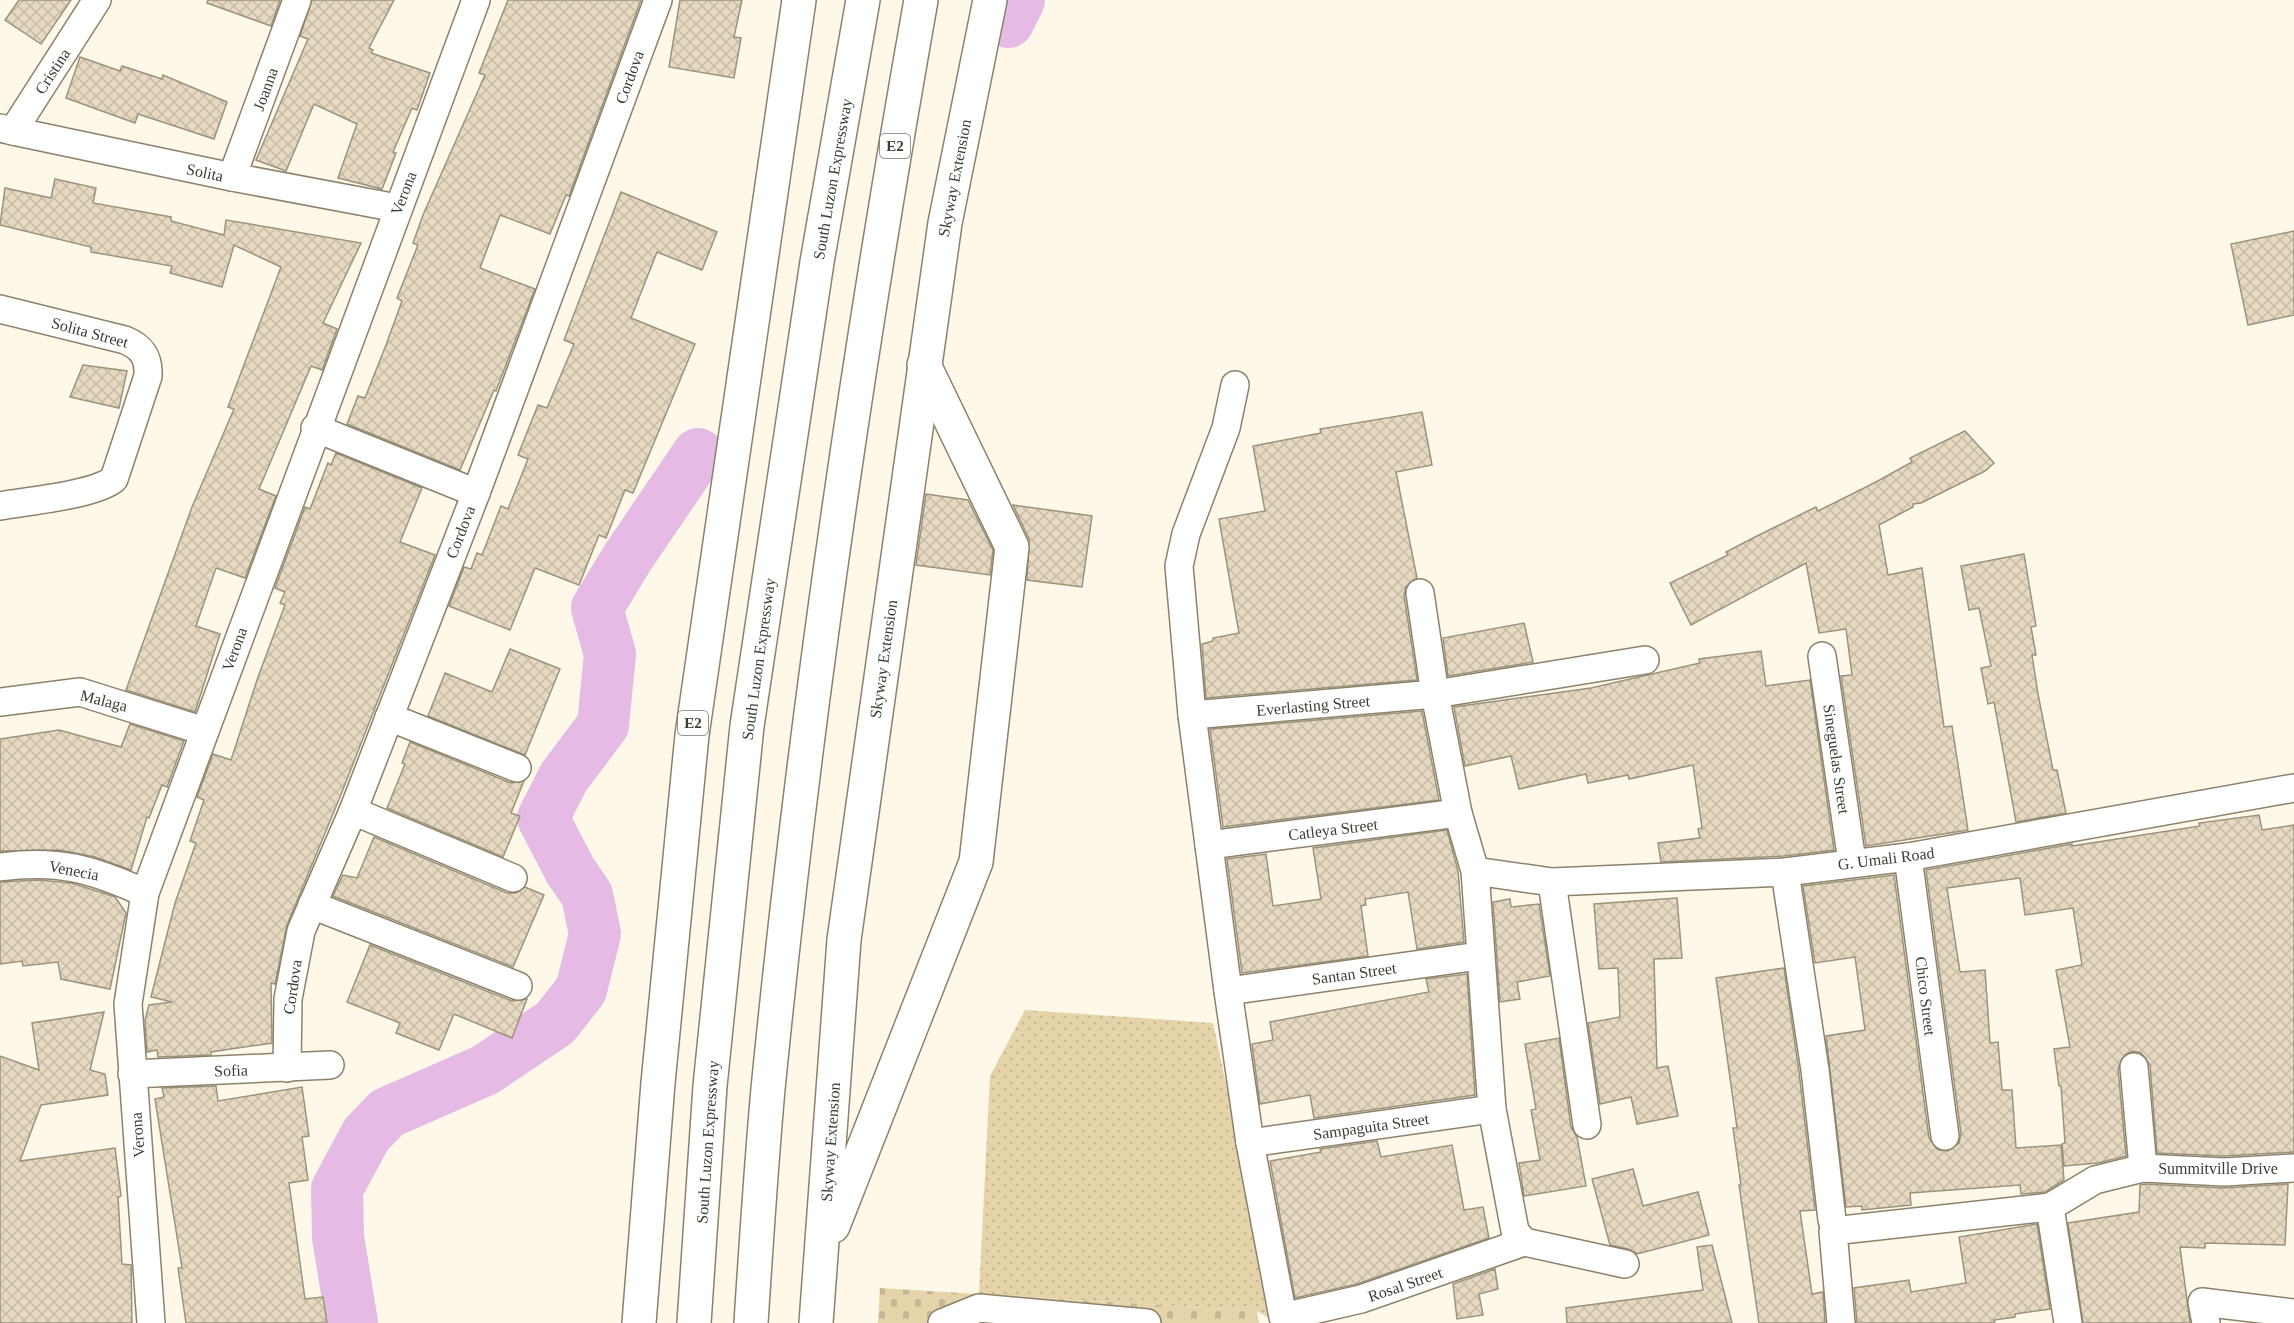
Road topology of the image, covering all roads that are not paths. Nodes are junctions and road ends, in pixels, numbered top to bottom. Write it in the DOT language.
graph roads {
  1 [pos="97,0"];
  2 [pos="297,0"];
  3 [pos="476,0"];
  4 [pos="658,0"];
  5 [pos="799,0"];
  6 [pos="863,0"];
  7 [pos="921,0"];
  8 [pos="990,0"];
  9 [pos="7,130"];
  10 [pos="232,177"];
  11 [pos="397,208"];
  12 [pos="0,309"];
  13 [pos="924,365"];
  14 [pos="1235,385"];
  15 [pos="315,428"];
  16 [pos="476,492"];
  17 [pos="0,506"];
  18 [pos="1420,593"];
  19 [pos="1822,656"];
  20 [pos="1645,660"];
  21 [pos="1435,694"];
  22 [pos="0,702"];
  23 [pos="1192,715"];
  24 [pos="389,717"];
  25 [pos="204,731"];
  26 [pos="517,768"];
  27 [pos="2294,788"];
  28 [pos="353,811"];
  29 [pos="1458,813"];
  30 [pos="1209,845"];
  31 [pos="1908,857"];
  32 [pos="1852,862"];
  33 [pos="0,867"];
  34 [pos="1474,871"];
  35 [pos="1785,872"];
  36 [pos="513,878"];
  37 [pos="1552,882"];
  38 [pos="144,893"];
  39 [pos="312,905"];
  40 [pos="1479,956"];
  41 [pos="518,986"];
  42 [pos="1228,991"];
  43 [pos="330,1065"];
  44 [pos="2134,1067"];
  45 [pos="287,1068"];
  46 [pos="132,1074"];
  47 [pos="1492,1109"];
  48 [pos="1587,1125"];
  49 [pos="1945,1136"];
  50 [pos="1250,1143"];
  51 [pos="2143,1168"];
  52 [pos="2294,1168"];
  53 [pos="2050,1207"];
  54 [pos="1832,1220"];
  55 [pos="1524,1242"];
  56 [pos="822,1255"];
  57 [pos="1625,1264"];
  58 [pos="2294,1313"];
  59 [pos="151,1323"];
  60 [pos="639,1323"];
  61 [pos="694,1323"];
  62 [pos="751,1323"];
  63 [pos="816,1323"];
  64 [pos="942,1323"];
  65 [pos="1147,1323"];
  66 [pos="1841,1323"];
  67 [pos="2068,1323"];
  68 [pos="2206,1323"];
  1 -- 9 [label="street, Cristina"];
  2 -- 10 [label="street, Joanna"];
  3 -- 11 [label="street, Verona"];
  4 -- 16 [label="street, Cordova"];
  5 -- 60 [label="highway, E2"];
  6 -- 61 [label="highway, South Luzon Expressway"];
  7 -- 62 [label="highway, E2"];
  8 -- 13 [label="highway, Skyway Extension"];
  9 -- 10 [label="street, Solita"];
  10 -- 11 [label="street, Solita"];
  11 -- 15 [label="street, Verona"];
  12 -- 17 [label="street, Solita Street"];
  13 -- 56 [label="highway, Skyway Extension"];
  13 -- 56 [label="highway"];
  14 -- 23 [label="street"];
  15 -- 16 [label="street"];
  15 -- 25 [label="street, Verona"];
  16 -- 24 [label="street, Cordova"];
  18 -- 21 [label="street"];
  19 -- 32 [label="street, Sineguelas Street"];
  20 -- 21 [label="street, Everlasting Street"];
  21 -- 23 [label="street, Everlasting Street"];
  21 -- 29 [label="street"];
  22 -- 25 [label="street, Malaga"];
  23 -- 30 [label="street"];
  24 -- 26 [label="street"];
  24 -- 28 [label="street, Cordova"];
  25 -- 38 [label="street, Verona"];
  27 -- 31 [label="street, G. Umali Road"];
  28 -- 36 [label="street"];
  28 -- 39 [label="street, Cordova"];
  29 -- 30 [label="street, Catleya Street"];
  29 -- 34 [label="street"];
  30 -- 42 [label="street"];
  31 -- 32 [label="street, G. Umali Road"];
  31 -- 49 [label="street, Chico Street"];
  32 -- 35 [label="street, G. Umali Road"];
  33 -- 38 [label="street, Venecia"];
  34 -- 37 [label="street, G. Umali Road"];
  34 -- 40 [label="street"];
  35 -- 37 [label="street, G. Umali Road"];
  35 -- 54 [label="street"];
  37 -- 48 [label="street"];
  38 -- 46 [label="street, Verona"];
  39 -- 41 [label="street"];
  39 -- 45 [label="street, Cordova"];
  40 -- 42 [label="street, Santan Street"];
  40 -- 47 [label="street"];
  42 -- 50 [label="street"];
  43 -- 45 [label="street, Sofia"];
  44 -- 51 [label="street"];
  45 -- 46 [label="street, Sofia"];
  46 -- 59 [label="street, Verona"];
  47 -- 50 [label="street, Sampaguita Street"];
  47 -- 55 [label="street"];
  50 -- 55 [label="street, Rosal Street"];
  51 -- 52 [label="street, Summitville Drive"];
  51 -- 53 [label="street, Summitville Drive"];
  53 -- 66 [label="street"];
  53 -- 67 [label="street"];
  55 -- 57 [label="street"];
  56 -- 63 [label="highway, Skyway Extension"];
  58 -- 68 [label="street"];
  64 -- 65 [label="street"];
}
